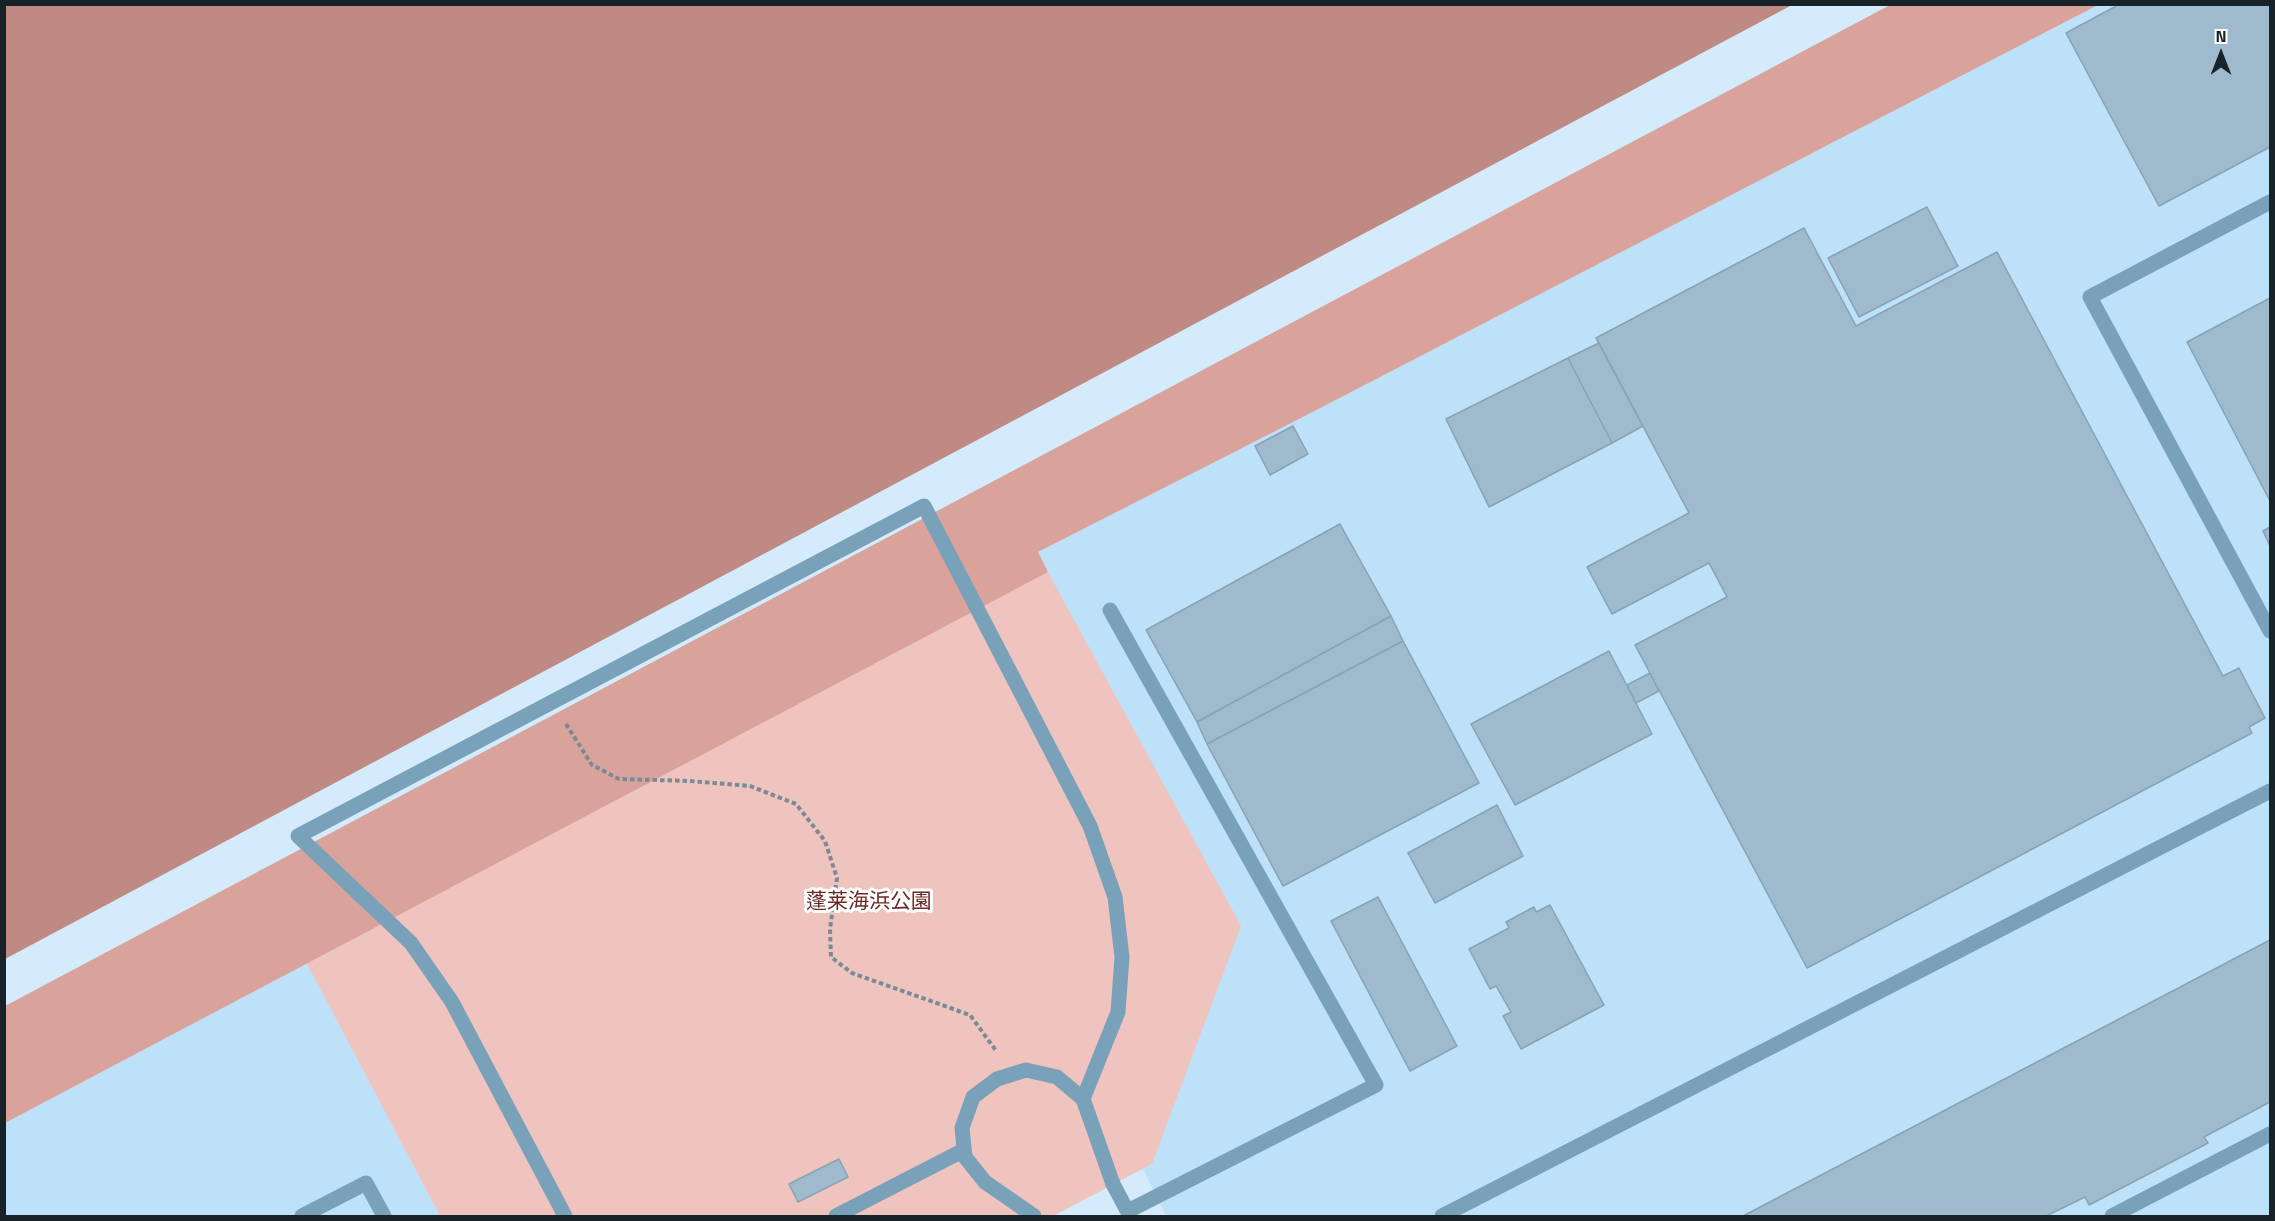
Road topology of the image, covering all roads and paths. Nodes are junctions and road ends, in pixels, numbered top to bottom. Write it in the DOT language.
graph roads {
  1 [pos="2271,202"];
  2 [pos="1110,610"];
  3 [pos="2271,631"];
  4 [pos="553,702"];
  5 [pos="2271,791"];
  6 [pos="1013,1074"];
  7 [pos="1083,1099"];
  8 [pos="2271,1134"];
  9 [pos="964,1150"];
  10 [pos="1129,1214"];
  11 [pos="302,1216"];
  12 [pos="384,1216"];
  13 [pos="565,1216"];
  14 [pos="836,1216"];
  15 [pos="1034,1216"];
  16 [pos="1442,1216"];
  17 [pos="2112,1216"];
  1 -- 3 [label="street"];
  2 -- 10 [label="street"];
  4 -- 6 [label="path"];
  4 -- 7 [label="street"];
  4 -- 13 [label="street"];
  5 -- 16 [label="street"];
  6 -- 7 [label="street"];
  6 -- 9 [label="street"];
  7 -- 10 [label="street"];
  8 -- 17 [label="street"];
  9 -- 14 [label="street"];
  9 -- 15 [label="street"];
  11 -- 12 [label="street"];
}
